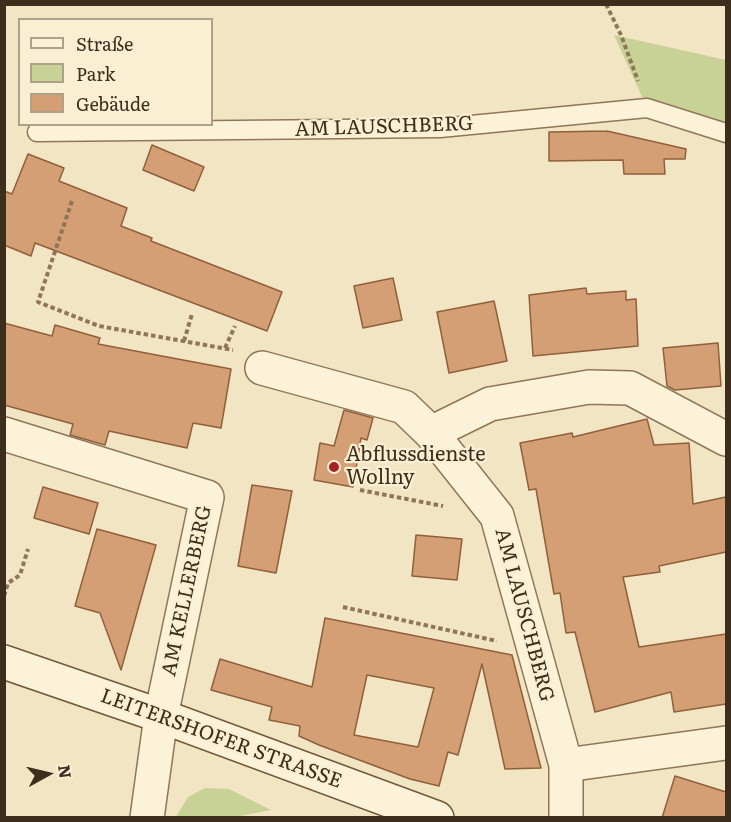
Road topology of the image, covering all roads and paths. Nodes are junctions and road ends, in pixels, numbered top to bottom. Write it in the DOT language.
graph roads {
  1 [pos="606,4"];
  2 [pos="647,108"];
  3 [pos="37,132"];
  4 [pos="726,133"];
  5 [pos="72,201"];
  6 [pos="192,314"];
  7 [pos="235,326"];
  8 [pos="184,341"];
  9 [pos="225,348"];
  10 [pos="262,368"];
  11 [pos="431,433"];
  12 [pos="4,434"];
  13 [pos="726,439"];
  14 [pos="360,490"];
  15 [pos="497,516"];
  16 [pos="28,549"];
  17 [pos="4,596"];
  18 [pos="343,607"];
  19 [pos="533,649"];
  20 [pos="4,662"];
  21 [pos="161,716"];
  22 [pos="726,743"];
  23 [pos="566,765"];
  24 [pos="147,818"];
  25 [pos="437,818"];
  26 [pos="566,818"];
  1 -- 2 [label="path"];
  2 -- 3 [label="lane, AM LAUSCHBERG"];
  2 -- 4 [label="lane, AM LAUSCHBERG"];
  5 -- 8 [label="path"];
  6 -- 8 [label="path"];
  7 -- 9 [label="path"];
  8 -- 9 [label="path"];
  9 -- 10 [label="path"];
  10 -- 11 [label="street, AM LAUSCHBERG"];
  11 -- 13 [label="street"];
  11 -- 15 [label="street, AM LAUSCHBERG"];
  12 -- 21 [label="street, AM KELLERBERG"];
  14 -- 15 [label="path"];
  15 -- 19 [label="street, AM LAUSCHBERG"];
  16 -- 17 [label="path"];
  18 -- 19 [label="path"];
  19 -- 23 [label="street, AM LAUSCHBERG"];
  20 -- 21 [label="street, LEITERSHOFER STRASSE"];
  21 -- 24 [label="street"];
  21 -- 25 [label="street, LEITERSHOFER STRASSE"];
  22 -- 23 [label="street"];
  23 -- 26 [label="street, AM LAUSCHBERG"];
}
